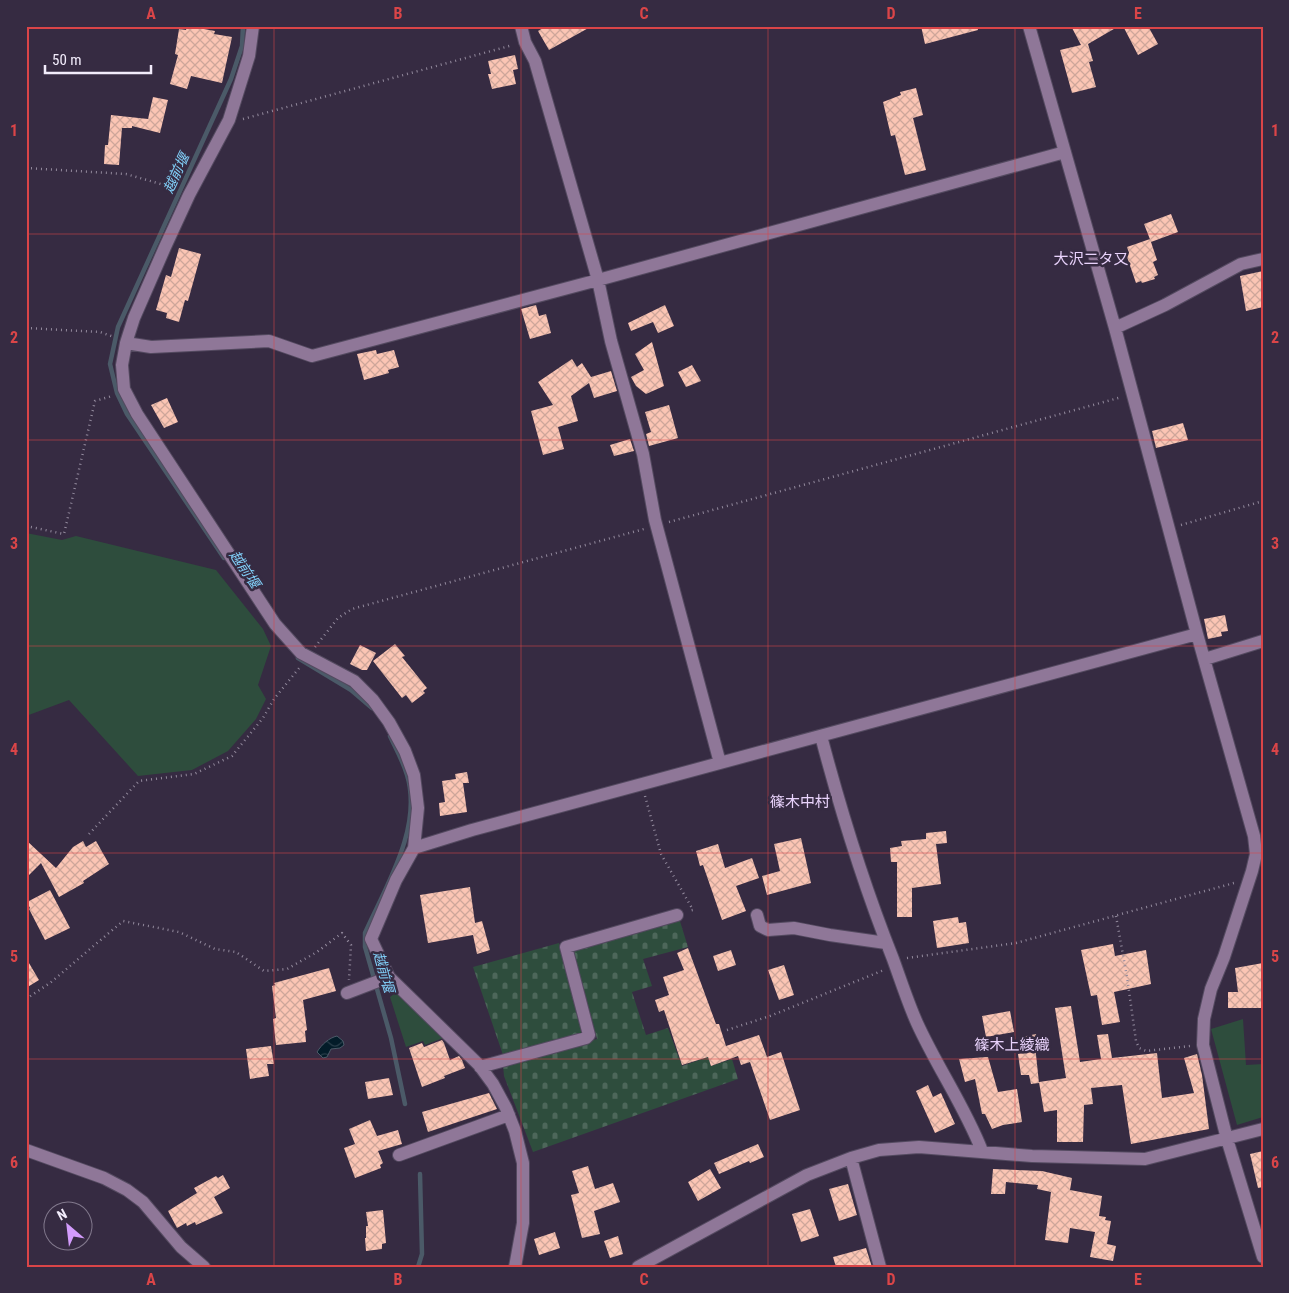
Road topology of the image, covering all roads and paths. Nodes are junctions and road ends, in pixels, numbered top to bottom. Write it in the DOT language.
graph roads {
  1 [pos="253,26"];
  2 [pos="521,26"];
  3 [pos="1029,26"];
  4 [pos="525,42"];
  5 [pos="229,120"];
  6 [pos="1066,152"];
  7 [pos="26,168"];
  8 [pos="173,187"];
  9 [pos="1263,259"];
  10 [pos="598,280"];
  11 [pos="26,328"];
  12 [pos="1115,328"];
  13 [pos="106,334"];
  14 [pos="126,343"];
  15 [pos="1133,394"];
  16 [pos="108,397"];
  17 [pos="1263,501"];
  18 [pos="26,526"];
  19 [pos="656,526"];
  20 [pos="1170,528"];
  21 [pos="1197,634"];
  22 [pos="1263,641"];
  23 [pos="308,657"];
  24 [pos="1205,659"];
  25 [pos="298,669"];
  26 [pos="821,736"];
  27 [pos="720,763"];
  28 [pos="642,784"];
  29 [pos="89,834"];
  30 [pos="414,848"];
  31 [pos="1250,880"];
  32 [pos="677,914"];
  33 [pos="756,914"];
  34 [pos="1116,916"];
  35 [pos="886,943"];
  36 [pos="894,963"];
  37 [pos="380,980"];
  38 [pos="347,993"];
  39 [pos="26,999"];
  40 [pos="727,1030"];
  41 [pos="1204,1044"];
  42 [pos="480,1067"];
  43 [pos="509,1115"];
  44 [pos="1263,1129"];
  45 [pos="1227,1139"];
  46 [pos="26,1150"];
  47 [pos="982,1151"];
  48 [pos="399,1154"];
  49 [pos="851,1158"];
  50 [pos="1263,1257"];
  51 [pos="204,1267"];
  52 [pos="515,1267"];
  53 [pos="638,1267"];
  54 [pos="880,1267"];
  1 -- 5 [label="street"];
  2 -- 4 [label="street"];
  3 -- 6 [label="street"];
  4 -- 5 [label="path"];
  4 -- 10 [label="street"];
  5 -- 14 [label="street"];
  6 -- 10 [label="street"];
  6 -- 12 [label="street"];
  7 -- 8 [label="path"];
  9 -- 12 [label="street"];
  10 -- 14 [label="street"];
  10 -- 19 [label="street"];
  11 -- 13 [label="path"];
  12 -- 15 [label="street"];
  14 -- 23 [label="street"];
  15 -- 19 [label="path"];
  15 -- 20 [label="street"];
  16 -- 18 [label="path"];
  17 -- 20 [label="path"];
  19 -- 23 [label="path"];
  19 -- 27 [label="street"];
  20 -- 21 [label="street"];
  21 -- 24 [label="street"];
  21 -- 26 [label="street"];
  22 -- 24 [label="street"];
  23 -- 30 [label="street"];
  24 -- 31 [label="street"];
  25 -- 29 [label="path"];
  26 -- 27 [label="street"];
  26 -- 35 [label="street"];
  27 -- 28 [label="street"];
  28 -- 30 [label="street"];
  28 -- 32 [label="path"];
  30 -- 37 [label="street"];
  31 -- 34 [label="path"];
  31 -- 41 [label="street"];
  32 -- 42 [label="street"];
  33 -- 35 [label="street"];
  34 -- 36 [label="path"];
  34 -- 41 [label="path"];
  35 -- 36 [label="street"];
  36 -- 40 [label="path"];
  36 -- 47 [label="street"];
  37 -- 38 [label="street"];
  37 -- 42 [label="street"];
  38 -- 39 [label="path"];
  41 -- 45 [label="street"];
  42 -- 43 [label="street"];
  43 -- 48 [label="street"];
  43 -- 52 [label="street"];
  44 -- 45 [label="street"];
  45 -- 47 [label="street"];
  45 -- 50 [label="street"];
  46 -- 51 [label="street"];
  47 -- 49 [label="street"];
  49 -- 53 [label="street"];
  49 -- 54 [label="street"];
}
